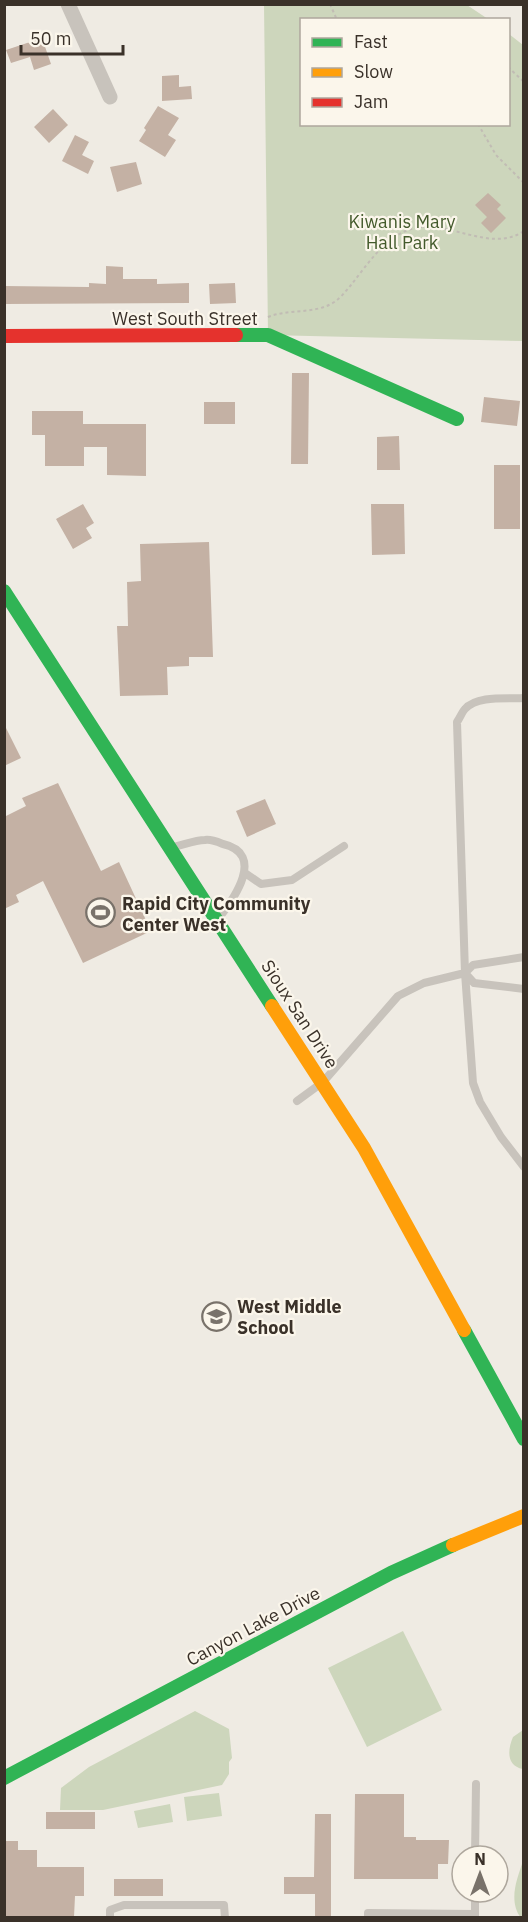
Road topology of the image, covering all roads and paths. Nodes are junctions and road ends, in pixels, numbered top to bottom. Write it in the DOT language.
graph roads {
  1 [pos="68,4"];
  2 [pos="330,4"];
  3 [pos="336,18"];
  4 [pos="510,69"];
  5 [pos="524,82"];
  6 [pos="110,97"];
  7 [pos="479,126"];
  8 [pos="524,183"];
  9 [pos="524,231"];
  10 [pos="255,335"];
  11 [pos="4,336"];
  12 [pos="457,419"];
  13 [pos="4,591"];
  14 [pos="524,698"];
  15 [pos="344,846"];
  16 [pos="171,847"];
  17 [pos="245,873"];
  18 [pos="218,920"];
  19 [pos="524,957"];
  20 [pos="465,973"];
  21 [pos="524,989"];
  22 [pos="322,1082"];
  23 [pos="297,1101"];
  24 [pos="524,1167"];
  25 [pos="524,1439"];
  26 [pos="524,1516"];
  27 [pos="4,1778"];
  28 [pos="476,1784"];
  29 [pos="475,1844"];
  30 [pos="475,1916"];
  31 [pos="110,1917"];
  32 [pos="225,1917"];
  33 [pos="368,1917"];
  1 -- 6 [label="street"];
  2 -- 3 [label="path"];
  4 -- 5 [label="path"];
  7 -- 8 [label="path"];
  9 -- 10 [label="path"];
  10 -- 11 [label="street, West South Street"];
  10 -- 12 [label="street, West South Street"];
  13 -- 16 [label="street, Sioux San Drive"];
  14 -- 20 [label="lane"];
  15 -- 17 [label="lane"];
  16 -- 17 [label="lane"];
  16 -- 18 [label="street, Sioux San Drive"];
  17 -- 18 [label="lane"];
  18 -- 22 [label="street, Sioux San Drive"];
  19 -- 20 [label="lane"];
  20 -- 21 [label="lane"];
  20 -- 22 [label="lane"];
  20 -- 24 [label="lane"];
  22 -- 23 [label="lane"];
  22 -- 25 [label="street, Sioux San Drive"];
  26 -- 27 [label="street, Canyon Lake Drive"];
  28 -- 29 [label="lane"];
  30 -- 33 [label="lane"];
  31 -- 32 [label="lane"];
}
